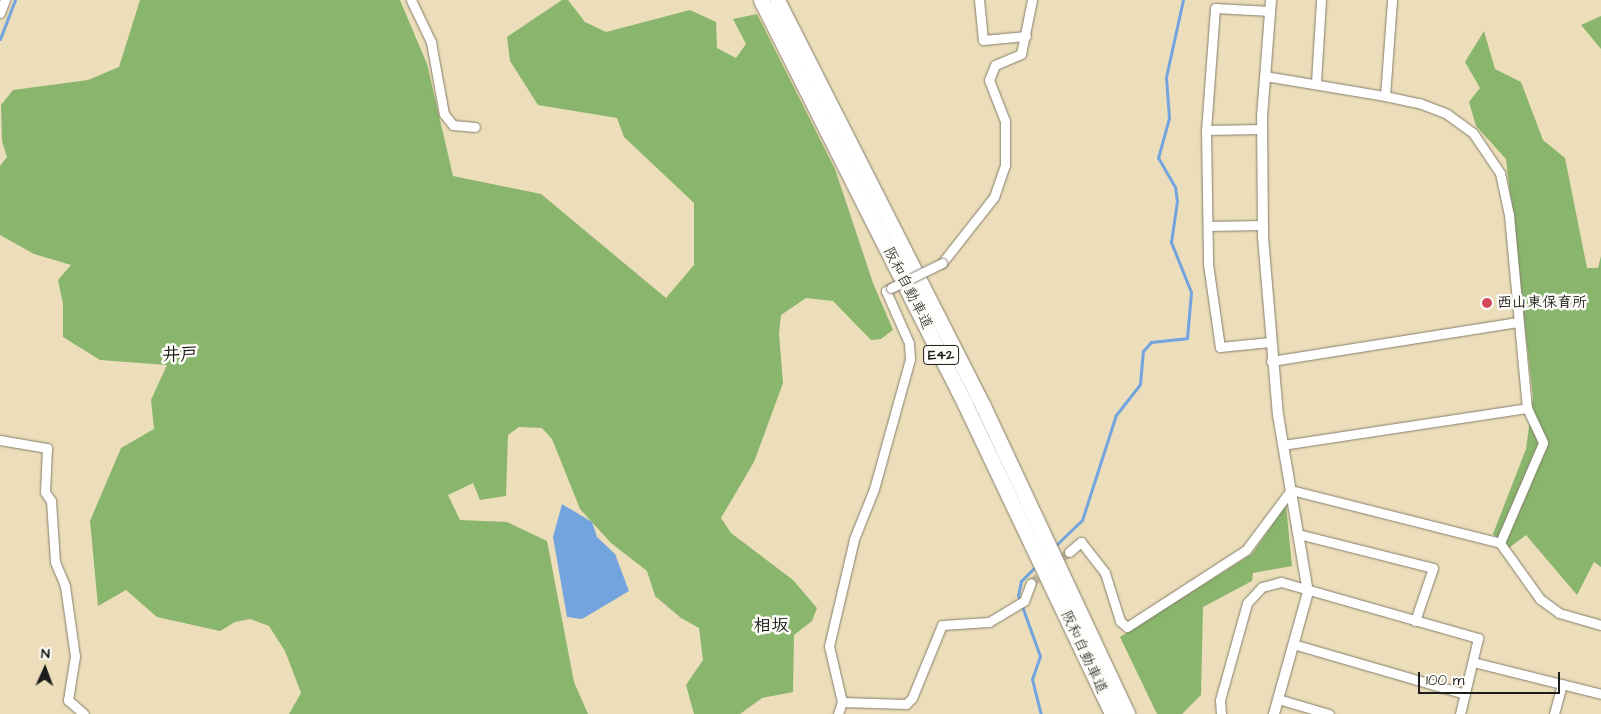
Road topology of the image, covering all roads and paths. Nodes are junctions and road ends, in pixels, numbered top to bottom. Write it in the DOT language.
graph roads {
  1 [pos="5,0"];
  2 [pos="410,0"];
  3 [pos="761,0"];
  4 [pos="777,0"];
  5 [pos="979,0"];
  6 [pos="1032,0"];
  7 [pos="1271,0"];
  8 [pos="1321,0"];
  9 [pos="1392,0"];
  10 [pos="1270,11"];
  11 [pos="0,14"];
  12 [pos="1026,36"];
  13 [pos="1265,76"];
  14 [pos="1316,82"];
  15 [pos="1385,96"];
  16 [pos="475,127"];
  17 [pos="1262,129"];
  18 [pos="1206,130"];
  19 [pos="1263,225"];
  20 [pos="1208,226"];
  21 [pos="1518,322"];
  22 [pos="1270,342"];
  23 [pos="1272,361"];
  24 [pos="1527,408"];
  25 [pos="0,440"];
  26 [pos="1283,445"];
  27 [pos="1291,490"];
  28 [pos="1298,534"];
  29 [pos="1500,543"];
  30 [pos="1069,552"];
  31 [pos="1031,583"];
  32 [pos="1308,592"];
  33 [pos="1416,621"];
  34 [pos="1601,625"];
  35 [pos="1293,644"];
  36 [pos="1473,662"];
  37 [pos="1562,684"];
  38 [pos="1465,694"];
  39 [pos="1601,694"];
  40 [pos="1278,699"];
  41 [pos="842,702"];
  42 [pos="84,714"];
  43 [pos="838,714"];
  44 [pos="1112,714"];
  45 [pos="1127,714"];
  46 [pos="1221,714"];
  47 [pos="1274,714"];
  48 [pos="1329,714"];
  49 [pos="1460,714"];
  50 [pos="1554,714"];
  1 -- 11 [label="street"];
  2 -- 16 [label="street"];
  3 -- 44 [label="highway, 阪和自動車道 / E42"];
  4 -- 45 [label="highway, 阪和自動車道 / E42"];
  5 -- 12 [label="street"];
  6 -- 12 [label="street"];
  7 -- 10 [label="street"];
  8 -- 14 [label="street"];
  9 -- 15 [label="street"];
  10 -- 13 [label="street"];
  10 -- 18 [label="street"];
  12 -- 41 [label="street, bridge"];
  13 -- 14 [label="street"];
  13 -- 17 [label="street"];
  14 -- 15 [label="street"];
  15 -- 21 [label="street"];
  17 -- 18 [label="street"];
  17 -- 19 [label="street"];
  18 -- 20 [label="street"];
  19 -- 20 [label="street"];
  19 -- 22 [label="street"];
  20 -- 22 [label="street"];
  21 -- 23 [label="street"];
  21 -- 24 [label="street"];
  22 -- 23 [label="street"];
  23 -- 26 [label="street"];
  24 -- 26 [label="street"];
  24 -- 29 [label="street"];
  25 -- 42 [label="street"];
  26 -- 27 [label="street"];
  27 -- 28 [label="street"];
  27 -- 29 [label="street"];
  27 -- 30 [label="street"];
  28 -- 32 [label="street"];
  28 -- 33 [label="street"];
  29 -- 34 [label="street"];
  31 -- 41 [label="street"];
  32 -- 33 [label="street"];
  32 -- 35 [label="street"];
  32 -- 46 [label="street"];
  33 -- 36 [label="street"];
  35 -- 38 [label="street"];
  35 -- 40 [label="street"];
  36 -- 37 [label="street"];
  36 -- 38 [label="street"];
  37 -- 39 [label="street"];
  37 -- 50 [label="street"];
  38 -- 49 [label="street"];
  40 -- 47 [label="street"];
  40 -- 48 [label="street"];
  41 -- 43 [label="street"];
}
